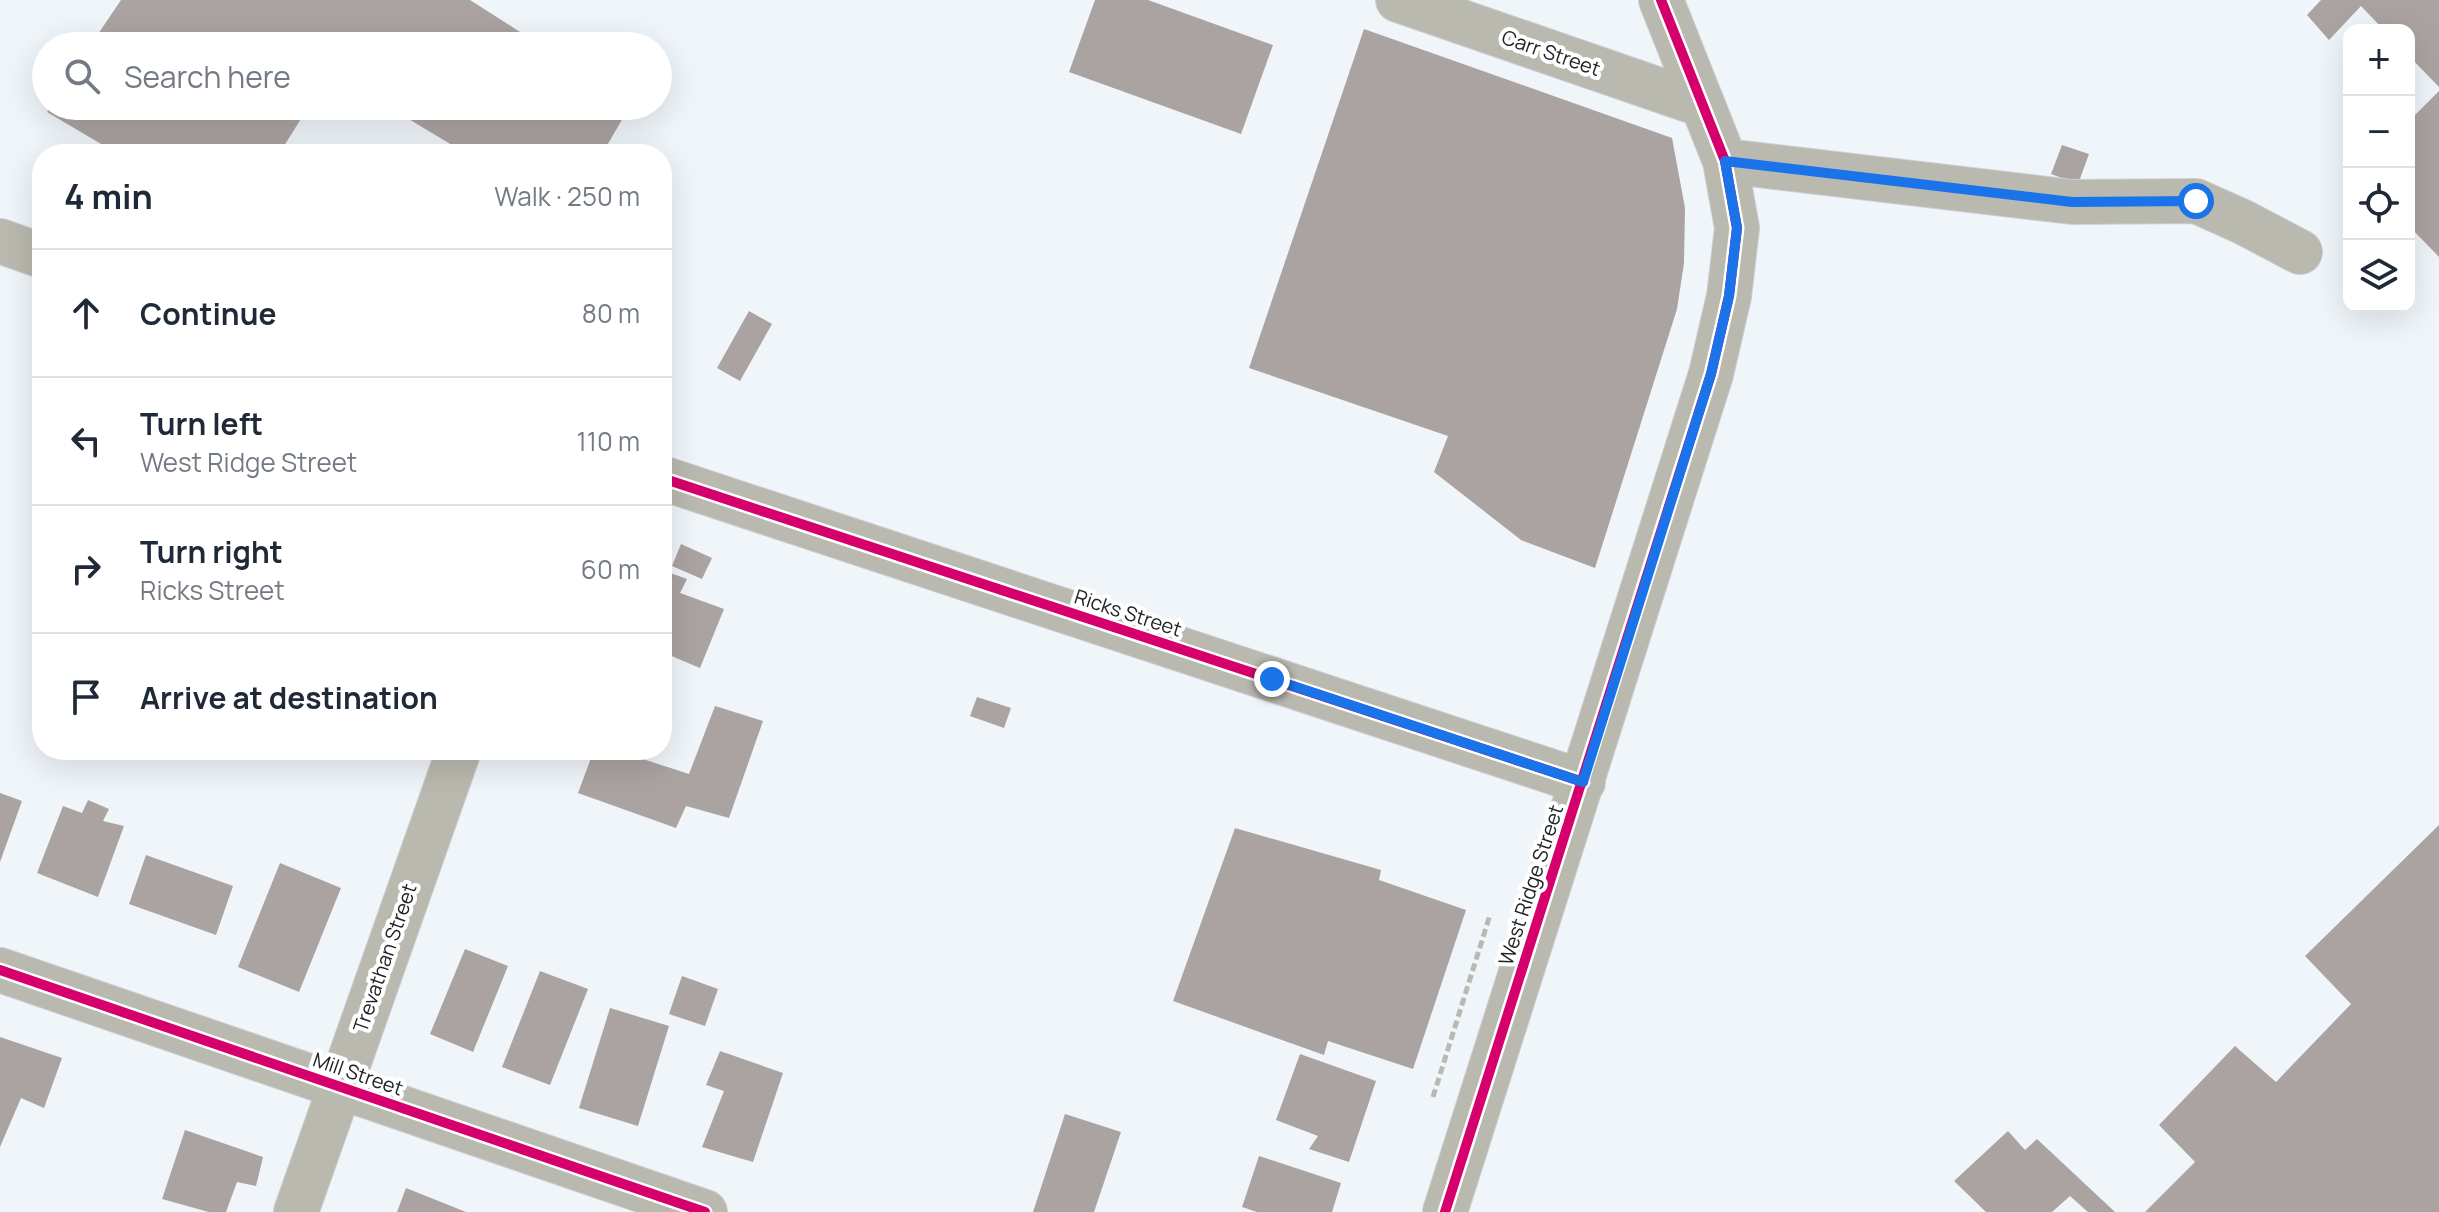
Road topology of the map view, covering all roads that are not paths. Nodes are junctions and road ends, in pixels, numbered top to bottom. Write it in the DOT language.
graph roads {
  1 [pos="1398,0"];
  2 [pos="1661,0"];
  3 [pos="1703,105"];
  4 [pos="1725,161"];
  5 [pos="0,241"];
  6 [pos="32,252"];
  7 [pos="2300,252"];
  8 [pos="672,481"];
  9 [pos="455,760"];
  10 [pos="1583,782"];
  11 [pos="0,970"];
  12 [pos="340,1087"];
  13 [pos="296,1212"];
  14 [pos="705,1212"];
  15 [pos="1445,1212"];
  1 -- 3 [label="street, Carr Street"];
  2 -- 3 [label="street, West Ridge Street"];
  3 -- 4 [label="street, West Ridge Street"];
  4 -- 7 [label="street"];
  4 -- 10 [label="street, West Ridge Street"];
  5 -- 6 [label="street"];
  8 -- 10 [label="street, Ricks Street"];
  9 -- 12 [label="street, Trevathan Street"];
  10 -- 15 [label="street, West Ridge Street"];
  11 -- 12 [label="street, Mill Street"];
  12 -- 13 [label="street, Trevathan Street"];
  12 -- 14 [label="street, Mill Street"];
}
